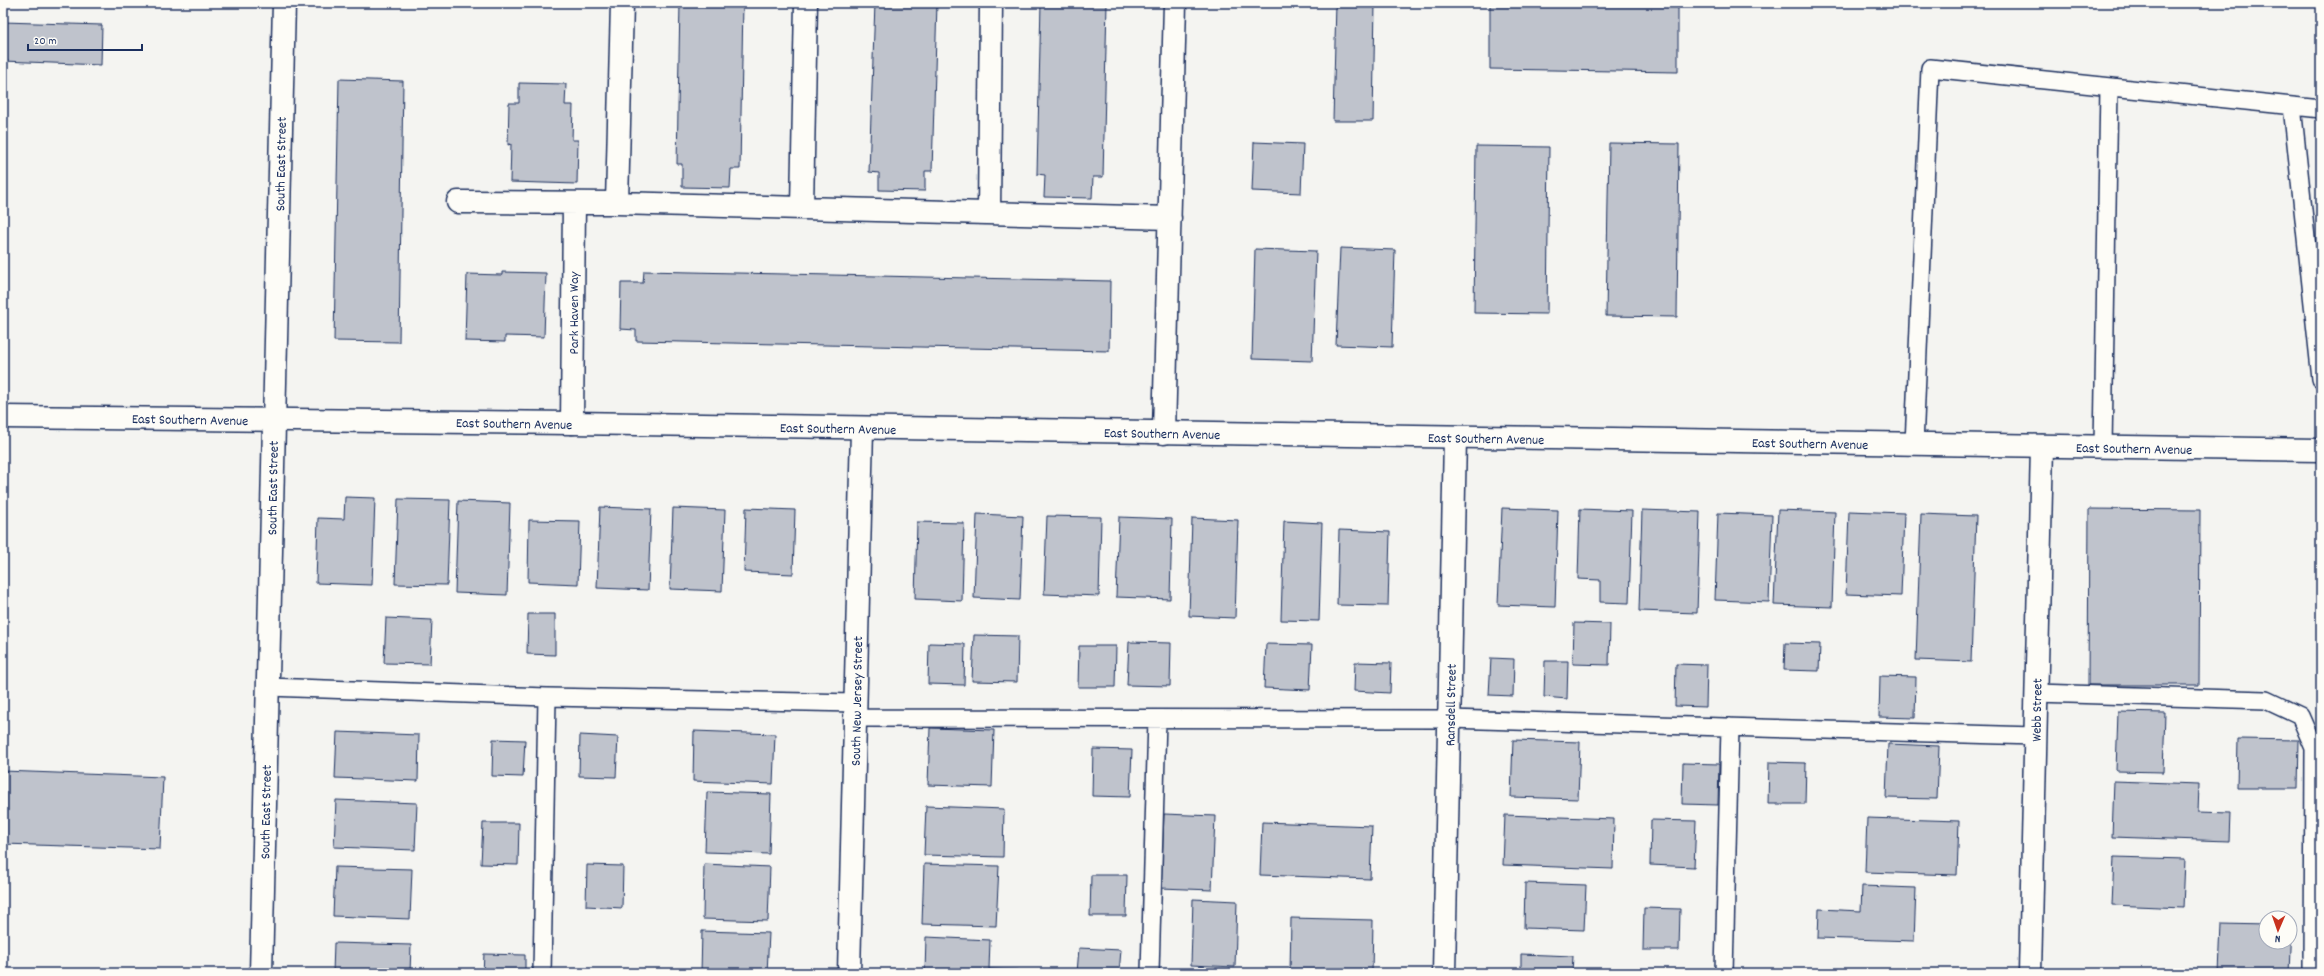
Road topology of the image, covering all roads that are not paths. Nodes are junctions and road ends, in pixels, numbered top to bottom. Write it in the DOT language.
graph roads {
  1 [pos="284,3"];
  2 [pos="622,3"];
  3 [pos="806,3"];
  4 [pos="991,3"];
  5 [pos="1175,3"];
  6 [pos="2109,87"];
  7 [pos="2292,106"];
  8 [pos="2321,110"];
  9 [pos="458,202"];
  10 [pos="574,203"];
  11 [pos="617,203"];
  12 [pos="802,207"];
  13 [pos="988,213"];
  14 [pos="1170,218"];
  15 [pos="2321,371"];
  16 [pos="3,417"];
  17 [pos="274,421"];
  18 [pos="572,424"];
  19 [pos="862,429"];
  20 [pos="1164,433"];
  21 [pos="1455,438"];
  22 [pos="1914,445"];
  23 [pos="2042,446"];
  24 [pos="2103,447"];
  25 [pos="2321,450"];
  26 [pos="268,687"];
  27 [pos="2036,693"];
  28 [pos="547,697"];
  29 [pos="855,711"];
  30 [pos="1157,719"];
  31 [pos="1449,720"];
  32 [pos="1730,727"];
  33 [pos="2035,736"];
  34 [pos="262,973"];
  35 [pos="542,973"];
  36 [pos="849,973"];
  37 [pos="1150,973"];
  38 [pos="1444,973"];
  39 [pos="1724,973"];
  40 [pos="2030,973"];
  41 [pos="2313,973"];
  1 -- 17 [label="street, South East Street"];
  2 -- 11 [label="street"];
  3 -- 12 [label="street"];
  4 -- 13 [label="street"];
  5 -- 14 [label="street"];
  6 -- 7 [label="lane"];
  6 -- 22 [label="lane"];
  6 -- 24 [label="lane"];
  7 -- 8 [label="lane"];
  7 -- 15 [label="lane"];
  9 -- 10 [label="street"];
  10 -- 11 [label="street"];
  10 -- 18 [label="street, Park Haven Way"];
  11 -- 12 [label="street"];
  12 -- 13 [label="street"];
  13 -- 14 [label="street"];
  14 -- 20 [label="street"];
  16 -- 17 [label="street, East Southern Avenue"];
  17 -- 18 [label="street, East Southern Avenue"];
  17 -- 26 [label="street, South East Street"];
  18 -- 19 [label="street, East Southern Avenue"];
  19 -- 20 [label="street, East Southern Avenue"];
  19 -- 29 [label="street, South New Jersey Street"];
  20 -- 21 [label="street, East Southern Avenue"];
  21 -- 22 [label="street, East Southern Avenue"];
  21 -- 31 [label="street, Ransdell Street"];
  22 -- 23 [label="street, East Southern Avenue"];
  23 -- 24 [label="street, East Southern Avenue"];
  23 -- 27 [label="street, Webb Street"];
  24 -- 25 [label="street, East Southern Avenue"];
  26 -- 28 [label="lane"];
  26 -- 34 [label="street, South East Street"];
  27 -- 33 [label="street, Webb Street"];
  27 -- 41 [label="lane"];
  28 -- 29 [label="lane"];
  28 -- 35 [label="lane"];
  29 -- 30 [label="lane"];
  29 -- 36 [label="street, South New Jersey Street"];
  30 -- 31 [label="lane"];
  30 -- 37 [label="lane"];
  31 -- 32 [label="lane"];
  31 -- 38 [label="street, Ransdell Street"];
  32 -- 33 [label="lane"];
  32 -- 39 [label="lane"];
  33 -- 40 [label="street, Webb Street"];
}
